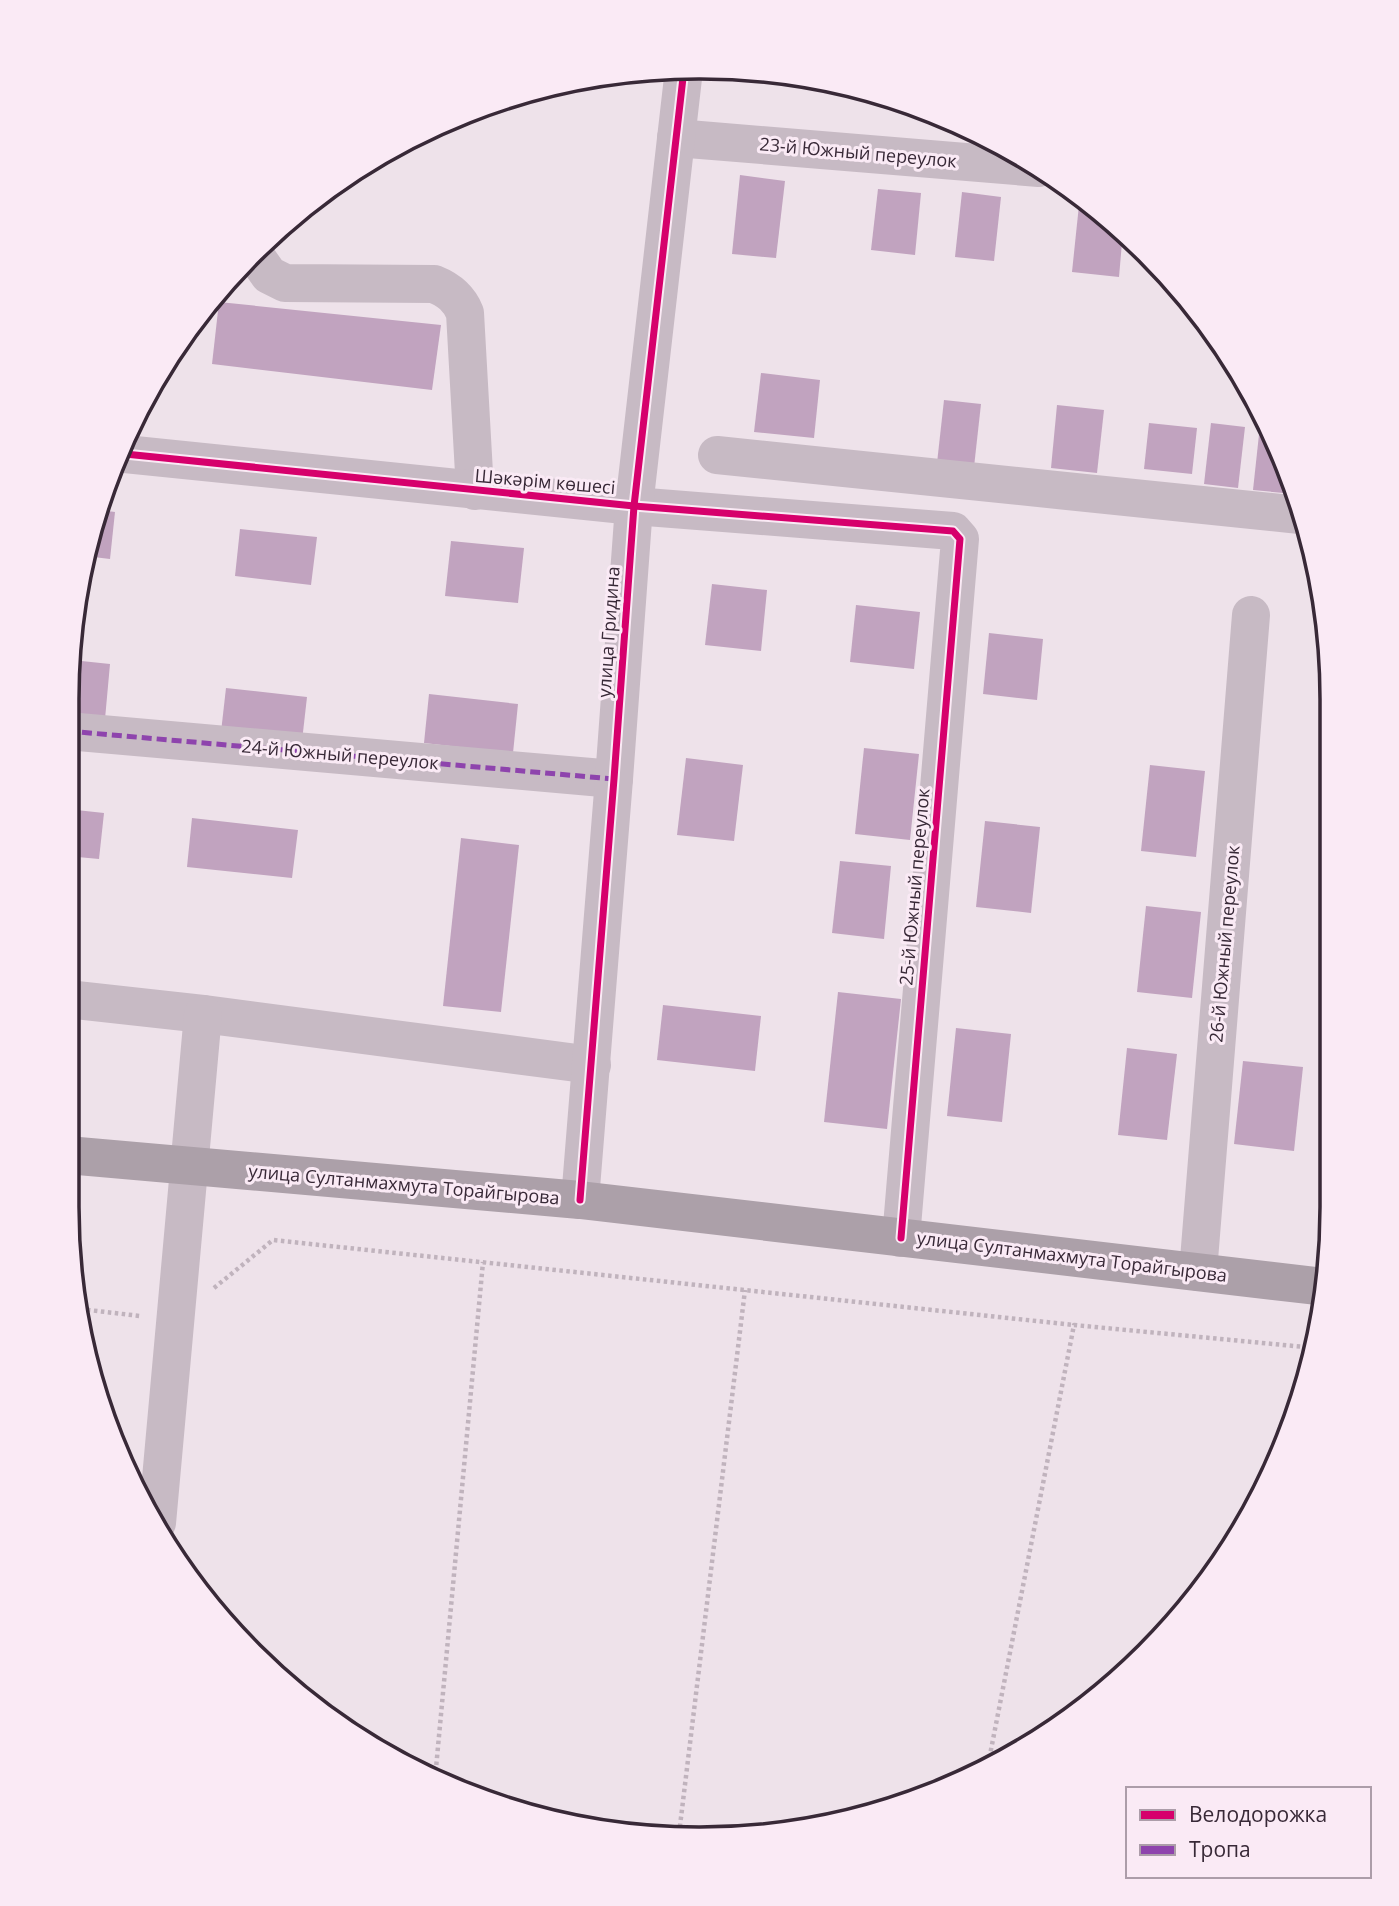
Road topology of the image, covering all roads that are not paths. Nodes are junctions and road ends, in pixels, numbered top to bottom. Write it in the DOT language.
graph roads {
  1 [pos="683,79"];
  2 [pos="676,138"];
  3 [pos="1017,166"];
  4 [pos="260,262"];
  5 [pos="129,454"];
  6 [pos="717,455"];
  7 [pos="475,491"];
  8 [pos="634,506"];
  9 [pos="1291,514"];
  10 [pos="960,539"];
  11 [pos="1251,615"];
  12 [pos="79,732"];
  13 [pos="614,779"];
  14 [pos="79,1000"];
  15 [pos="203,1014"];
  16 [pos="592,1065"];
  17 [pos="79,1156"];
  18 [pos="188,1166"];
  19 [pos="580,1200"];
  20 [pos="901,1237"];
  21 [pos="1198,1272"];
  22 [pos="1315,1286"];
  23 [pos="158,1510"];
  1 -- 2 [label="street, улица Гридина"];
  2 -- 3 [label="street, 23-й Южный переулок"];
  2 -- 8 [label="street, улица Гридина"];
  4 -- 7 [label="street"];
  5 -- 7 [label="street, Шәкәрім көшесі"];
  6 -- 9 [label="street"];
  7 -- 8 [label="street, Шәкәрім көшесі"];
  8 -- 10 [label="street, Шәкәрім көшесі"];
  8 -- 13 [label="street, улица Гридина"];
  10 -- 20 [label="street, 25-й Южный переулок"];
  11 -- 21 [label="street, 26-й Южный переулок"];
  12 -- 13 [label="street, 24-й Южный переулок"];
  13 -- 16 [label="street, улица Гридина"];
  14 -- 15 [label="street"];
  15 -- 16 [label="street"];
  15 -- 18 [label="street"];
  16 -- 19 [label="street, улица Гридина"];
  17 -- 18 [label="main road, улица Султанмахмута Торайгырова"];
  18 -- 19 [label="main road, улица Султанмахмута Торайгырова"];
  18 -- 23 [label="street"];
  19 -- 20 [label="main road, улица Султанмахмута Торайгырова"];
  20 -- 21 [label="main road, улица Султанмахмута Торайгырова"];
  21 -- 22 [label="main road, улица Султанмахмута Торайгырова"];
}
